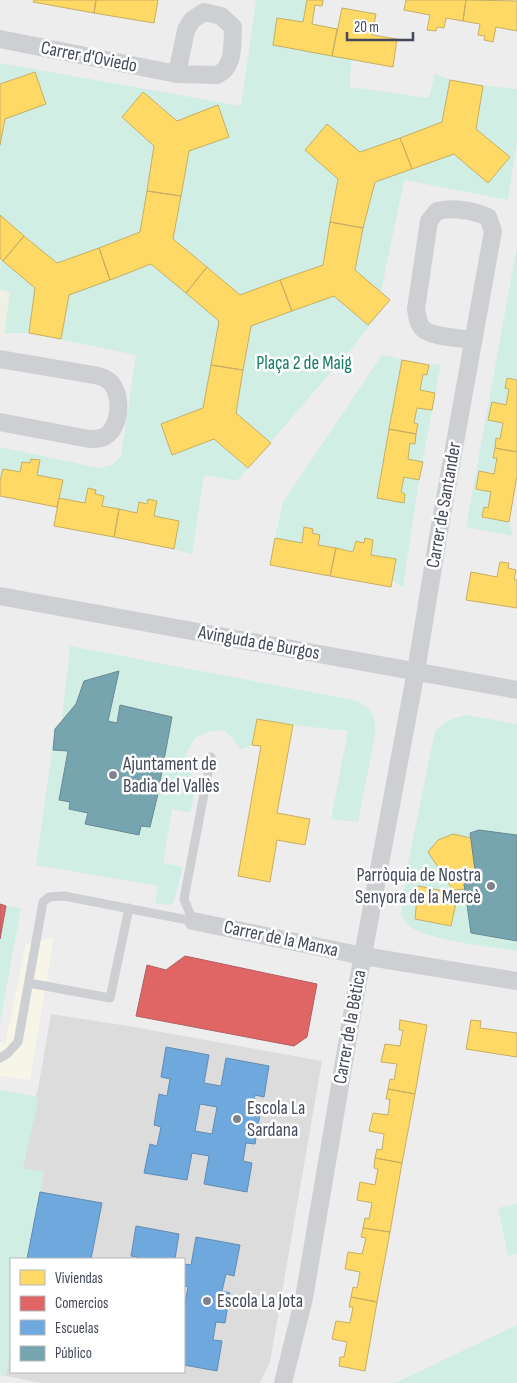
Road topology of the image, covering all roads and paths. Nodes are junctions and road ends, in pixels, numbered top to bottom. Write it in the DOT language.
graph roads {
  1 [pos="0,40"];
  2 [pos="178,74"];
  3 [pos="473,340"];
  4 [pos="0,359"];
  5 [pos="0,422"];
  6 [pos="0,596"];
  7 [pos="416,671"];
  8 [pos="517,690"];
  9 [pos="211,757"];
  10 [pos="129,908"];
  11 [pos="193,921"];
  12 [pos="363,956"];
  13 [pos="517,981"];
  14 [pos="29,983"];
  15 [pos="0,1058"];
  16 [pos="282,1383"];
  1 -- 2 [label="street, Carrer d'Oviedo"];
  3 -- 3 [label="street, Carrer de Santander"];
  3 -- 7 [label="street, Carrer de Santander"];
  4 -- 5 [label="street"];
  6 -- 7 [label="street, Avinguda de Burgos"];
  7 -- 8 [label="street, Avinguda de Burgos"];
  7 -- 12 [label="street, Carrer de la Bètica"];
  9 -- 11 [label="lane"];
  10 -- 11 [label="lane"];
  10 -- 14 [label="lane"];
  10 -- 14 [label="lane"];
  11 -- 12 [label="street, Carrer de la Manxa"];
  12 -- 13 [label="street, Carrer de la Manxa"];
  12 -- 16 [label="street, Carrer de la Bètica"];
  14 -- 15 [label="lane"];
}
